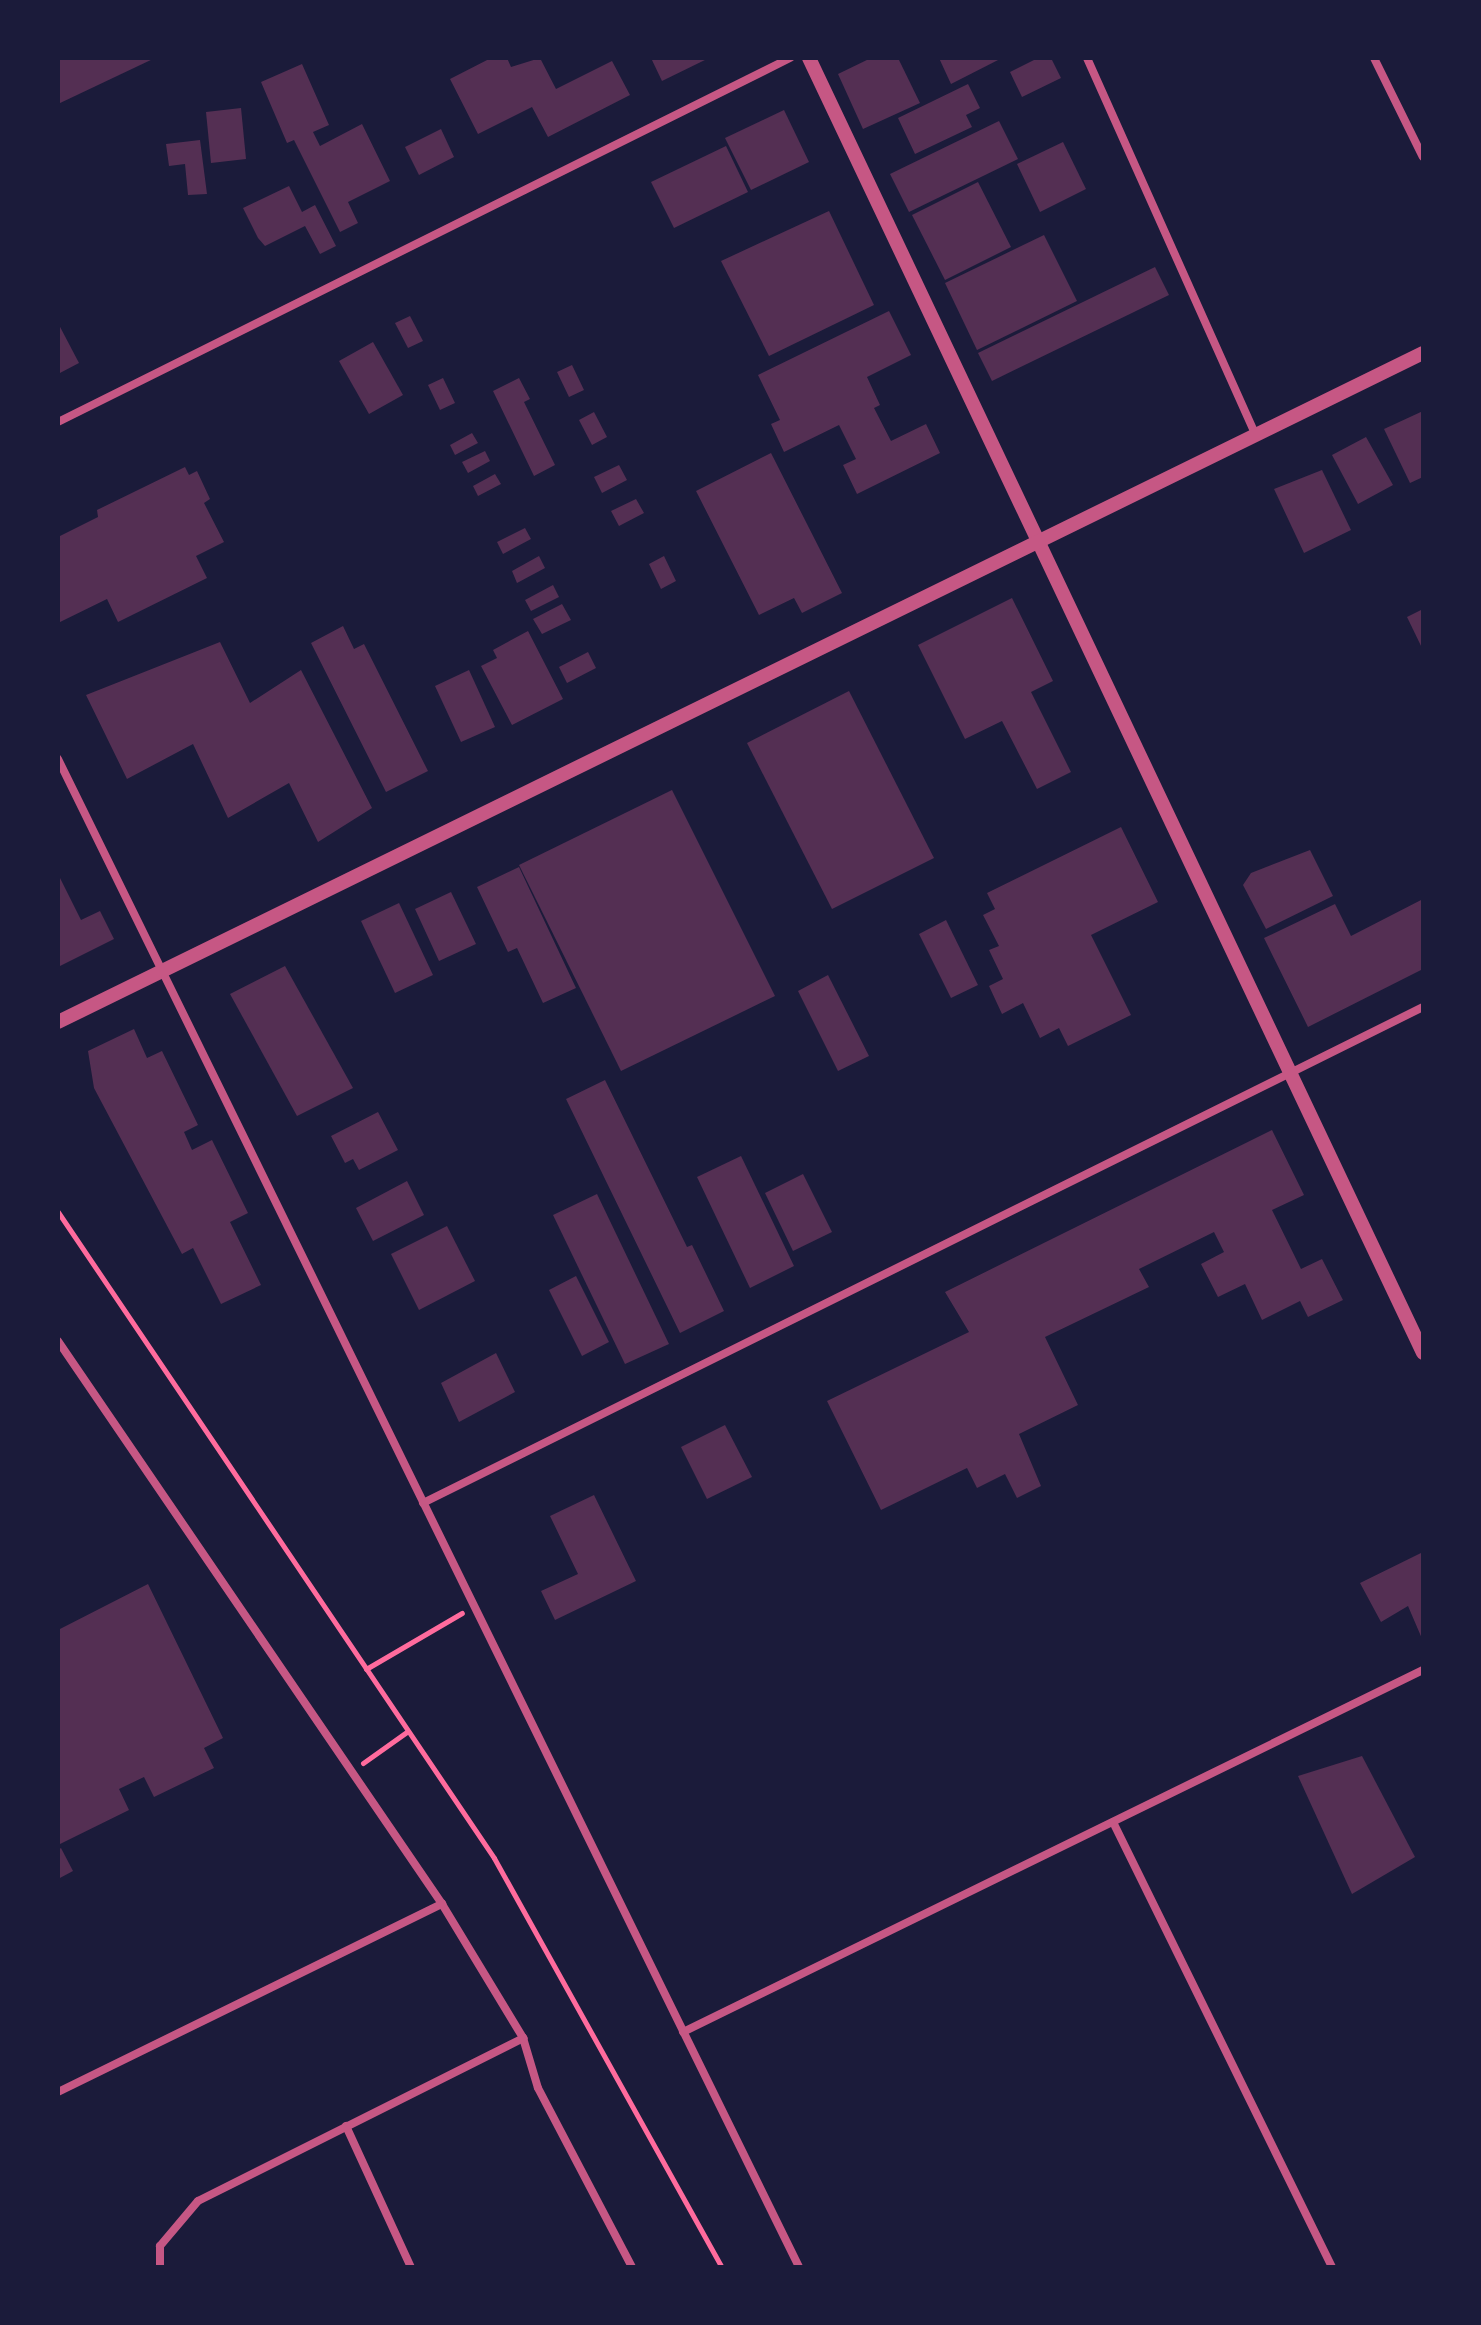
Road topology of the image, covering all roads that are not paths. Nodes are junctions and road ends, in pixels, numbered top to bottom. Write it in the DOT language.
graph roads {
  1 [pos="790,58"];
  2 [pos="809,58"];
  3 [pos="1087,58"];
  4 [pos="1374,58"];
  5 [pos="1423,157"];
  6 [pos="1423,353"];
  7 [pos="58,422"];
  8 [pos="1255,433"];
  9 [pos="1038,540"];
  10 [pos="58,759"];
  11 [pos="162,970"];
  12 [pos="1423,1007"];
  13 [pos="58,1022"];
  14 [pos="1291,1072"];
  15 [pos="58,1341"];
  16 [pos="1423,1353"];
  17 [pos="423,1503"];
  18 [pos="1423,1670"];
  19 [pos="1113,1822"];
  20 [pos="442,1904"];
  21 [pos="683,2032"];
  22 [pos="523,2038"];
  23 [pos="58,2092"];
  24 [pos="346,2126"];
  25 [pos="160,2267"];
  26 [pos="411,2267"];
  27 [pos="632,2267"];
  28 [pos="799,2267"];
  29 [pos="1332,2267"];
  1 -- 7 [label="street"];
  2 -- 9 [label="street"];
  3 -- 8 [label="street"];
  4 -- 5 [label="street"];
  6 -- 8 [label="street"];
  8 -- 9 [label="street"];
  9 -- 11 [label="street"];
  9 -- 14 [label="street"];
  10 -- 11 [label="street"];
  11 -- 13 [label="street"];
  11 -- 17 [label="street"];
  12 -- 14 [label="street"];
  14 -- 16 [label="street"];
  14 -- 17 [label="street"];
  15 -- 20 [label="street"];
  17 -- 21 [label="street"];
  18 -- 19 [label="street"];
  19 -- 21 [label="street"];
  19 -- 29 [label="street"];
  20 -- 22 [label="street"];
  20 -- 23 [label="street"];
  21 -- 28 [label="street"];
  22 -- 24 [label="street"];
  22 -- 27 [label="street"];
  24 -- 25 [label="street"];
  24 -- 26 [label="street"];
}
